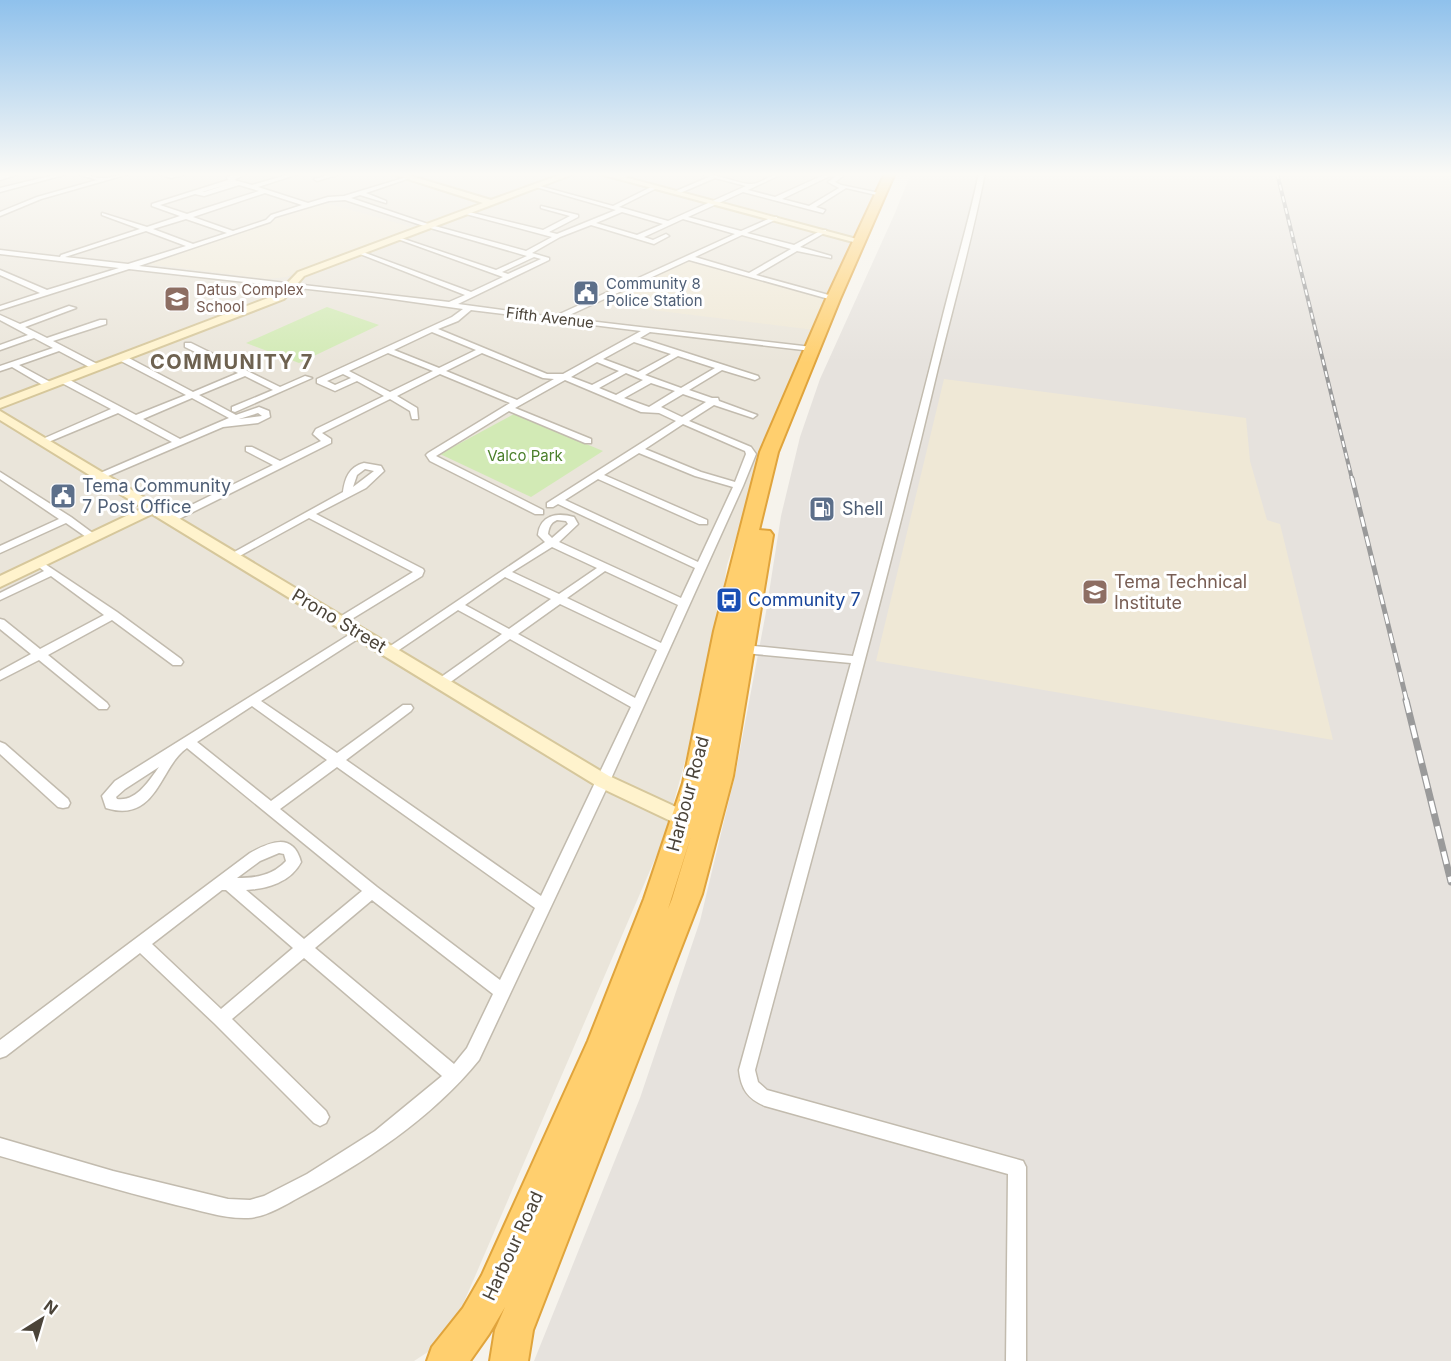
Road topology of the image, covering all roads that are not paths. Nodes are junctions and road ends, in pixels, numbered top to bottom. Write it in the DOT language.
graph roads {
  1 [pos="558,236"];
  2 [pos="124,237"];
  3 [pos="165,237"];
  4 [pos="222,237"];
  5 [pos="398,237"];
  6 [pos="467,237"];
  7 [pos="638,237"];
  8 [pos="665,237"];
  9 [pos="734,237"];
  10 [pos="755,237"];
  11 [pos="815,237"];
  12 [pos="844,237"];
  13 [pos="862,237"];
  14 [pos="875,237"];
  15 [pos="969,237"];
  16 [pos="860,241"];
  17 [pos="193,246"];
  18 [pos="796,248"];
  19 [pos="0,252"];
  20 [pos="358,252"];
  21 [pos="531,254"];
  22 [pos="687,257"];
  23 [pos="829,257"];
  24 [pos="56,258"];
  25 [pos="132,266"];
  26 [pos="0,272"];
  27 [pos="496,272"];
  28 [pos="750,275"];
  29 [pos="509,277"];
  30 [pos="289,286"];
  31 [pos="47,293"];
  32 [pos="470,294"];
  33 [pos="833,298"];
  34 [pos="449,304"];
  35 [pos="0,308"];
  36 [pos="72,308"];
  37 [pos="470,308"];
  38 [pos="0,317"];
  39 [pos="555,319"];
  40 [pos="103,322"];
  41 [pos="19,327"];
  42 [pos="433,330"];
  43 [pos="649,330"];
  44 [pos="35,335"];
  45 [pos="634,339"];
  46 [pos="46,341"];
  47 [pos="188,345"];
  48 [pos="0,348"];
  49 [pos="59,348"];
  50 [pos="812,349"];
  51 [pos="388,350"];
  52 [pos="482,350"];
  53 [pos="676,354"];
  54 [pos="122,358"];
  55 [pos="597,359"];
  56 [pos="14,364"];
  57 [pos="96,367"];
  58 [pos="720,368"];
  59 [pos="0,369"];
  60 [pos="342,370"];
  61 [pos="626,370"];
  62 [pos="441,372"];
  63 [pos="245,373"];
  64 [pos="639,375"];
  65 [pos="565,376"];
  66 [pos="308,378"];
  67 [pos="358,378"];
  68 [pos="756,378"];
  69 [pos="63,380"];
  70 [pos="650,380"];
  71 [pos="49,385"];
  72 [pos="592,389"];
  73 [pos="280,390"];
  74 [pos="683,390"];
  75 [pos="194,395"];
  76 [pos="391,395"];
  77 [pos="618,398"];
  78 [pos="715,400"];
  79 [pos="517,403"];
  80 [pos="0,404"];
  81 [pos="508,408"];
  82 [pos="117,410"];
  83 [pos="652,410"];
  84 [pos="227,413"];
  85 [pos="0,415"];
  86 [pos="753,415"];
  87 [pos="416,417"];
  88 [pos="236,418"];
  89 [pos="135,419"];
  90 [pos="682,421"];
  91 [pos="222,424"];
  92 [pos="43,441"];
  93 [pos="588,441"];
  94 [pos="178,442"];
  95 [pos="249,449"];
  96 [pos="638,449"];
  97 [pos="280,465"];
  98 [pos="0,475"];
  99 [pos="597,475"];
  100 [pos="101,476"];
  101 [pos="738,486"];
  102 [pos="348,493"];
  103 [pos="153,508"];
  104 [pos="539,512"];
  105 [pos="308,514"];
  106 [pos="67,519"];
  107 [pos="171,519"];
  108 [pos="703,522"];
  109 [pos="93,537"];
  110 [pos="0,550"];
  111 [pos="232,555"];
  112 [pos="39,563"];
  113 [pos="701,567"];
  114 [pos="603,568"];
  115 [pos="51,572"];
  116 [pos="505,573"];
  117 [pos="0,582"];
  118 [pos="0,597"];
  119 [pos="559,600"];
  120 [pos="684,604"];
  121 [pos="457,605"];
  122 [pos="112,615"];
  123 [pos="342,621"];
  124 [pos="0,622"];
  125 [pos="360,632"];
  126 [pos="509,635"];
  127 [pos="664,649"];
  128 [pos="744,649"];
  129 [pos="389,651"];
  130 [pos="39,654"];
  131 [pos="856,660"];
  132 [pos="177,662"];
  133 [pos="0,676"];
  134 [pos="441,683"];
  135 [pos="252,700"];
  136 [pos="638,705"];
  137 [pos="103,706"];
  138 [pos="407,708"];
  139 [pos="188,742"];
  140 [pos="0,747"];
  141 [pos="175,751"];
  142 [pos="337,759"];
  143 [pos="603,782"];
  144 [pos="63,803"];
  145 [pos="270,809"];
  146 [pos="682,818"];
  147 [pos="372,891"];
  148 [pos="543,906"];
  149 [pos="141,944"];
  150 [pos="305,948"];
  151 [pos="503,992"];
  152 [pos="221,1019"];
  153 [pos="0,1050"];
  154 [pos="455,1076"];
  155 [pos="320,1117"];
  156 [pos="0,1147"];
  157 [pos="446,1361"];
  158 [pos="509,1361"];
  159 [pos="1016,1361"];
  1 -- 21 [label="street"];
  2 -- 24 [label="street"];
  3 -- 17 [label="street"];
  4 -- 17 [label="street"];
  5 -- 20 [label="street"];
  5 -- 27 [label="street"];
  6 -- 21 [label="street"];
  7 -- 8 [label="street"];
  9 -- 22 [label="street"];
  10 -- 18 [label="street"];
  11 -- 18 [label="street"];
  12 -- 16 [label="street"];
  13 -- 16 [label="highway, Harbour Road"];
  14 -- 128 [label="highway, Harbour Road"];
  15 -- 131 [label="street"];
  16 -- 33 [label="highway, Harbour Road"];
  17 -- 25 [label="street"];
  18 -- 23 [label="street"];
  18 -- 28 [label="street"];
  19 -- 24 [label="street, Fifth Avenue"];
  20 -- 30 [label="street"];
  20 -- 32 [label="street"];
  21 -- 27 [label="street"];
  21 -- 29 [label="street"];
  22 -- 28 [label="street"];
  22 -- 39 [label="street"];
  24 -- 25 [label="street, Fifth Avenue"];
  25 -- 30 [label="street, Fifth Avenue"];
  25 -- 31 [label="street"];
  26 -- 31 [label="street"];
  27 -- 29 [label="street"];
  28 -- 33 [label="street"];
  29 -- 32 [label="street"];
  30 -- 34 [label="street, Fifth Avenue"];
  30 -- 54 [label="street"];
  31 -- 35 [label="street"];
  32 -- 34 [label="street"];
  33 -- 50 [label="highway, Harbour Road"];
  34 -- 37 [label="street, Fifth Avenue"];
  36 -- 41 [label="street"];
  37 -- 39 [label="street, Fifth Avenue"];
  37 -- 42 [label="street"];
  38 -- 41 [label="street"];
  39 -- 43 [label="street, Fifth Avenue"];
  40 -- 46 [label="street"];
  41 -- 44 [label="street"];
  42 -- 51 [label="street"];
  42 -- 52 [label="street"];
  43 -- 45 [label="street"];
  43 -- 50 [label="street, Fifth Avenue"];
  44 -- 46 [label="street"];
  44 -- 48 [label="street"];
  45 -- 53 [label="street"];
  45 -- 55 [label="street"];
  46 -- 49 [label="street"];
  47 -- 63 [label="street"];
  49 -- 56 [label="street"];
  49 -- 57 [label="street"];
  50 -- 146 [label="highway, Harbour Road"];
  51 -- 60 [label="street"];
  51 -- 62 [label="street"];
  52 -- 62 [label="street"];
  52 -- 65 [label="street"];
  53 -- 58 [label="street"];
  53 -- 64 [label="street"];
  54 -- 57 [label="street"];
  54 -- 75 [label="street"];
  55 -- 61 [label="street"];
  55 -- 65 [label="street"];
  56 -- 59 [label="street"];
  56 -- 71 [label="street"];
  57 -- 69 [label="street"];
  58 -- 68 [label="street"];
  58 -- 74 [label="street"];
  60 -- 67 [label="street"];
  60 -- 67 [label="street"];
  61 -- 64 [label="street"];
  61 -- 72 [label="street"];
  62 -- 76 [label="street"];
  62 -- 79 [label="street"];
  63 -- 73 [label="street"];
  63 -- 75 [label="street"];
  64 -- 70 [label="street"];
  65 -- 72 [label="street"];
  65 -- 79 [label="street"];
  66 -- 73 [label="street"];
  67 -- 76 [label="street"];
  69 -- 71 [label="street"];
  69 -- 82 [label="street"];
  70 -- 74 [label="street"];
  70 -- 77 [label="street"];
  71 -- 80 [label="street"];
  72 -- 77 [label="street"];
  73 -- 84 [label="street"];
  74 -- 78 [label="street"];
  74 -- 83 [label="street"];
  75 -- 84 [label="street"];
  75 -- 89 [label="street"];
  76 -- 87 [label="street"];
  76 -- 97 [label="street"];
  77 -- 83 [label="street"];
  78 -- 86 [label="street"];
  78 -- 90 [label="street"];
  79 -- 81 [label="street"];
  81 -- 93 [label="street"];
  81 -- 104 [label="street"];
  82 -- 89 [label="street"];
  82 -- 92 [label="street"];
  83 -- 90 [label="street"];
  84 -- 88 [label="street"];
  85 -- 92 [label="street, Prono Street"];
  88 -- 91 [label="street"];
  88 -- 91 [label="street"];
  89 -- 94 [label="street"];
  90 -- 96 [label="street"];
  90 -- 101 [label="street"];
  91 -- 94 [label="street"];
  92 -- 100 [label="street, Prono Street"];
  94 -- 100 [label="street"];
  95 -- 97 [label="street"];
  96 -- 99 [label="street"];
  96 -- 101 [label="street"];
  97 -- 107 [label="street"];
  98 -- 106 [label="street"];
  99 -- 108 [label="street"];
  99 -- 113 [label="street"];
  100 -- 103 [label="street, Prono Street"];
  101 -- 113 [label="street"];
  102 -- 105 [label="street"];
  103 -- 107 [label="street, Prono Street"];
  103 -- 109 [label="street"];
  105 -- 111 [label="street"];
  105 -- 123 [label="street"];
  106 -- 109 [label="street"];
  106 -- 110 [label="street"];
  107 -- 111 [label="street, Prono Street"];
  109 -- 112 [label="street"];
  111 -- 123 [label="street, Prono Street"];
  112 -- 115 [label="street"];
  112 -- 117 [label="street"];
  113 -- 120 [label="street"];
  114 -- 116 [label="street"];
  114 -- 119 [label="street"];
  114 -- 120 [label="street"];
  115 -- 118 [label="street"];
  115 -- 122 [label="street"];
  116 -- 119 [label="street"];
  116 -- 121 [label="street"];
  119 -- 126 [label="street"];
  119 -- 127 [label="street"];
  120 -- 127 [label="street"];
  121 -- 126 [label="street"];
  121 -- 129 [label="street"];
  122 -- 130 [label="street"];
  122 -- 132 [label="street"];
  123 -- 125 [label="street, Prono Street"];
  124 -- 130 [label="street"];
  125 -- 129 [label="street, Prono Street"];
  125 -- 135 [label="street"];
  126 -- 134 [label="street"];
  126 -- 136 [label="street"];
  127 -- 136 [label="street"];
  128 -- 131 [label="street"];
  128 -- 158 [label="highway, Harbour Road"];
  129 -- 134 [label="street, Prono Street"];
  130 -- 133 [label="street"];
  130 -- 137 [label="street"];
  131 -- 159 [label="street"];
  134 -- 143 [label="street, Prono Street"];
  135 -- 139 [label="street"];
  135 -- 142 [label="street"];
  136 -- 143 [label="street"];
  138 -- 142 [label="street"];
  139 -- 141 [label="street"];
  139 -- 145 [label="street"];
  140 -- 144 [label="street"];
  141 -- 141 [label="street"];
  142 -- 145 [label="street"];
  142 -- 148 [label="street"];
  143 -- 146 [label="street, Prono Street"];
  143 -- 148 [label="street"];
  145 -- 147 [label="street"];
  146 -- 157 [label="highway, Harbour Road"];
  147 -- 150 [label="street"];
  147 -- 151 [label="street"];
  148 -- 151 [label="street"];
  149 -- 150 [label="street"];
  149 -- 152 [label="street"];
  149 -- 153 [label="street"];
  150 -- 152 [label="street"];
  150 -- 154 [label="street"];
  151 -- 154 [label="street"];
  152 -- 155 [label="street"];
  154 -- 156 [label="street"];
}
